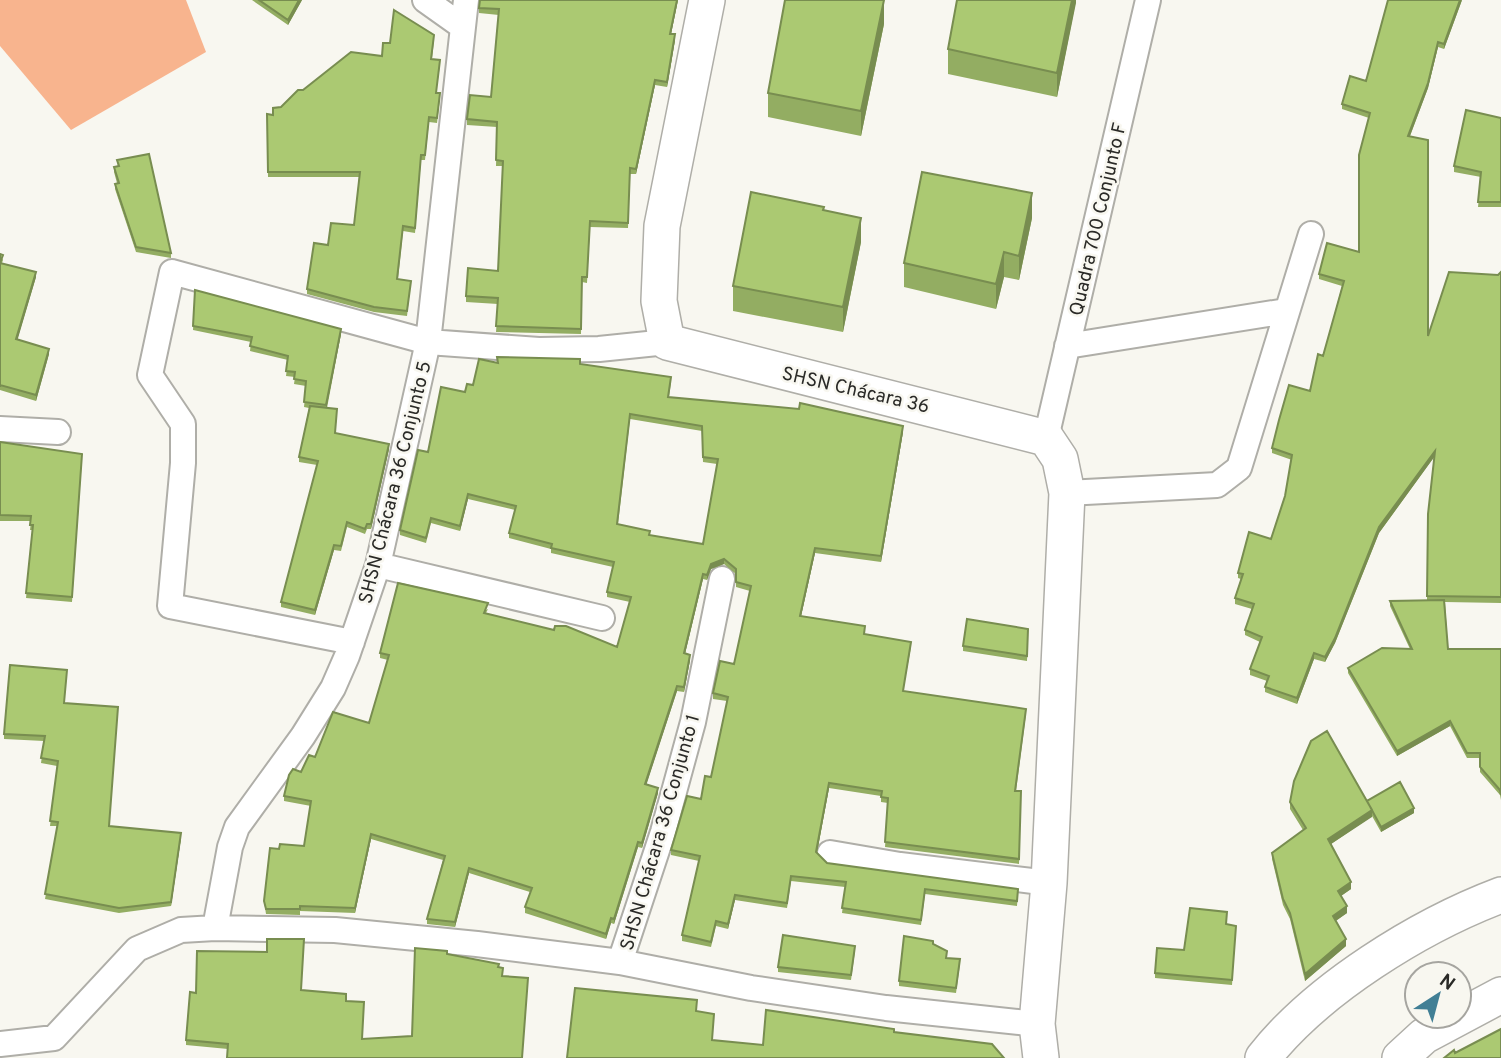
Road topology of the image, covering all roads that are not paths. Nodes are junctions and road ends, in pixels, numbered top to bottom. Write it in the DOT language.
graph roads {
  1 [pos="425,0"];
  2 [pos="466,0"];
  3 [pos="707,0"];
  4 [pos="1149,0"];
  5 [pos="463,27"];
  6 [pos="1311,234"];
  7 [pos="1286,311"];
  8 [pos="428,342"];
  9 [pos="667,342"];
  10 [pos="1067,345"];
  11 [pos="0,429"];
  12 [pos="58,432"];
  13 [pos="1046,438"];
  14 [pos="1067,493"];
  15 [pos="378,565"];
  16 [pos="722,579"];
  17 [pos="602,618"];
  18 [pos="352,642"];
  19 [pos="830,853"];
  20 [pos="1049,883"];
  21 [pos="1501,895"];
  22 [pos="215,928"];
  23 [pos="620,962"];
  24 [pos="1501,995"];
  25 [pos="1037,1024"];
  26 [pos="0,1044"];
  27 [pos="1041,1058"];
  28 [pos="1263,1058"];
  29 [pos="1400,1058"];
  1 -- 5 [label="street"];
  2 -- 5 [label="street, SHSN Chácara 36 Conjunto 5"];
  3 -- 9 [label="street"];
  4 -- 10 [label="street, Quadra 700 Conjunto F"];
  5 -- 8 [label="street, SHSN Chácara 36 Conjunto 5"];
  6 -- 7 [label="street"];
  7 -- 10 [label="street"];
  7 -- 14 [label="street"];
  8 -- 9 [label="street"];
  8 -- 15 [label="street, SHSN Chácara 36 Conjunto 5"];
  8 -- 18 [label="street"];
  9 -- 13 [label="street, SHSN Chácara 36"];
  10 -- 13 [label="street, Quadra 700 Conjunto F"];
  11 -- 12 [label="street"];
  13 -- 14 [label="street"];
  14 -- 20 [label="street"];
  15 -- 17 [label="street"];
  15 -- 18 [label="street, SHSN Chácara 36 Conjunto 5"];
  16 -- 23 [label="street, SHSN Chácara 36 Conjunto 1"];
  18 -- 22 [label="street, SHSN Chácara 36 Conjunto 5"];
  19 -- 20 [label="street"];
  20 -- 25 [label="street"];
  21 -- 28 [label="street"];
  22 -- 23 [label="street"];
  22 -- 26 [label="street"];
  23 -- 25 [label="street"];
  24 -- 29 [label="street"];
  25 -- 27 [label="street"];
}
